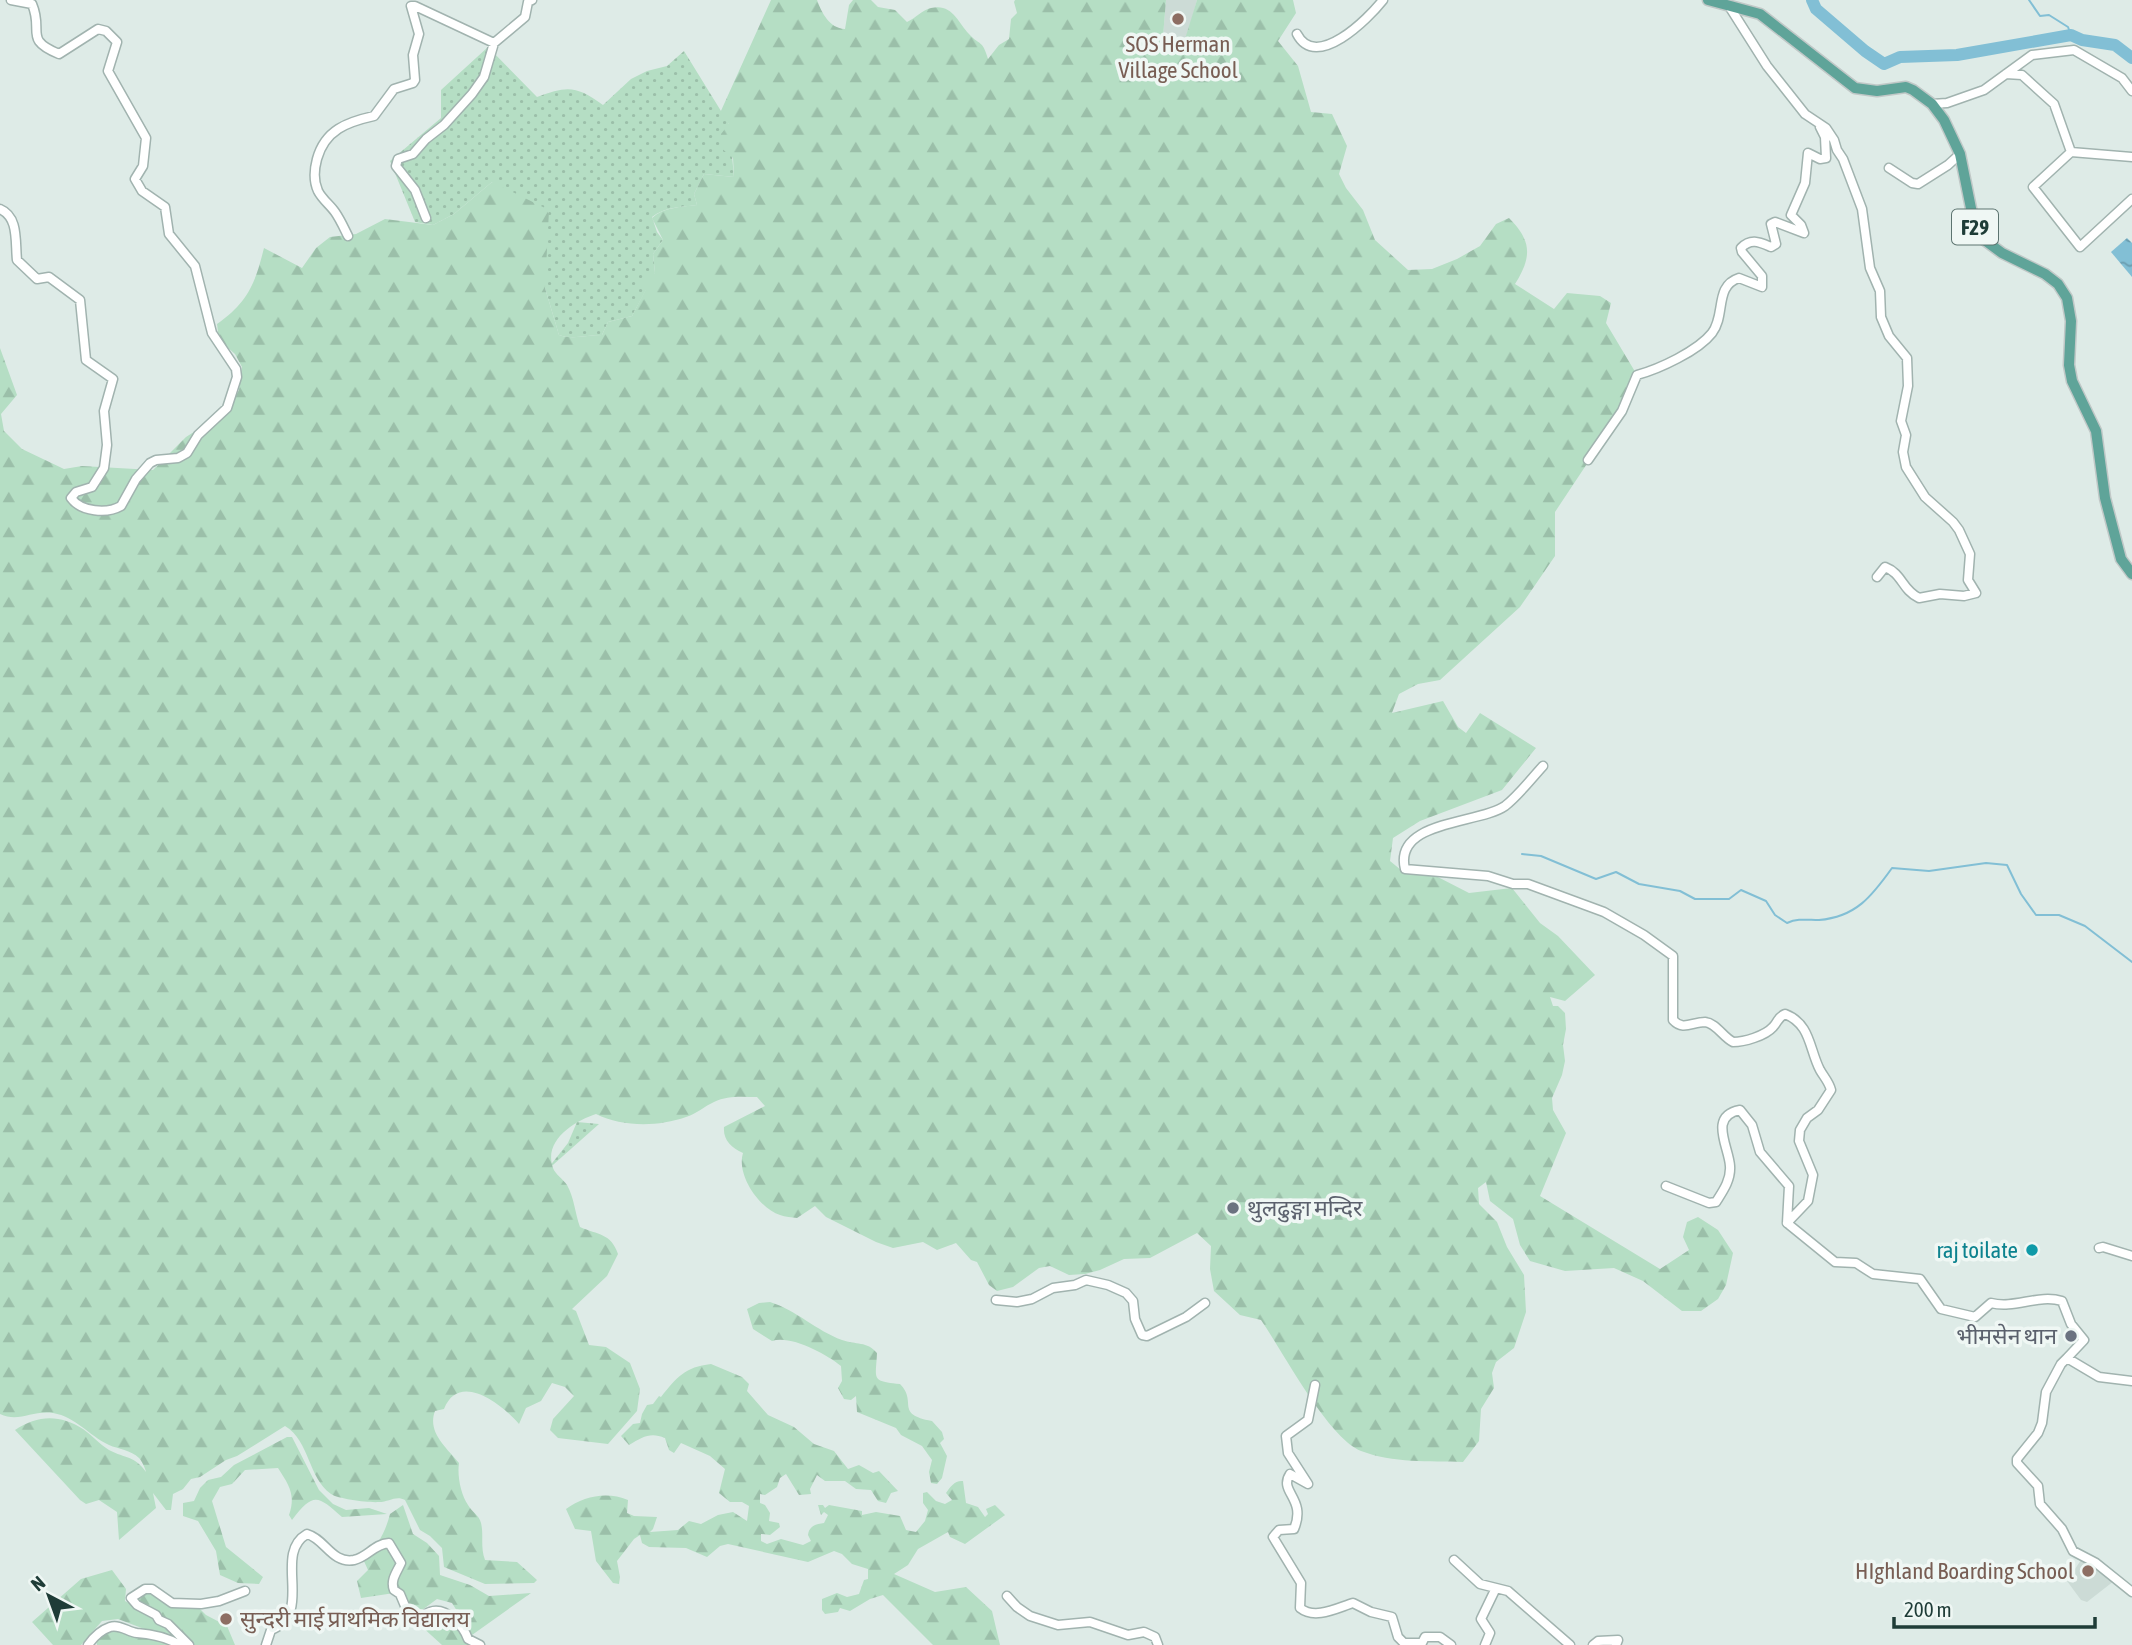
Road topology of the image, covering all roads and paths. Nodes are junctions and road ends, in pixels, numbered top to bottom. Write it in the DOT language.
graph roads {
  1 [pos="11,0"];
  2 [pos="532,0"];
  3 [pos="1383,0"];
  4 [pos="1708,0"];
  5 [pos="1729,6"];
  6 [pos="1297,34"];
  7 [pos="494,43"];
  8 [pos="2006,74"];
  9 [pos="2132,91"];
  10 [pos="1932,104"];
  11 [pos="1819,124"];
  12 [pos="2071,152"];
  13 [pos="1960,154"];
  14 [pos="2132,157"];
  15 [pos="1889,168"];
  16 [pos="2132,199"];
  17 [pos="0,209"];
  18 [pos="426,218"];
  19 [pos="348,236"];
  20 [pos="1588,460"];
  21 [pos="2132,574"];
  22 [pos="1877,577"];
  23 [pos="1543,766"];
  24 [pos="1666,1186"];
  25 [pos="1787,1223"];
  26 [pos="2099,1248"];
  27 [pos="2132,1256"];
  28 [pos="996,1300"];
  29 [pos="1205,1303"];
  30 [pos="2067,1358"];
  31 [pos="2132,1381"];
  32 [pos="1315,1385"];
  33 [pos="1454,1560"];
  34 [pos="1495,1590"];
  35 [pos="245,1591"];
  36 [pos="2132,1592"];
  37 [pos="1007,1596"];
  38 [pos="88,1645"];
  39 [pos="180,1645"];
  40 [pos="189,1645"];
  41 [pos="266,1645"];
  42 [pos="480,1645"];
  43 [pos="1158,1645"];
  44 [pos="1451,1645"];
  45 [pos="1485,1645"];
  46 [pos="1570,1645"];
  47 [pos="1593,1645"];
  48 [pos="1616,1645"];
  1 -- 17 [label="street"];
  2 -- 7 [label="street"];
  3 -- 6 [label="street"];
  4 -- 5 [label="main road, F29"];
  5 -- 10 [label="main road, F29"];
  5 -- 11 [label="street"];
  7 -- 18 [label="street"];
  7 -- 19 [label="street"];
  8 -- 9 [label="street"];
  8 -- 10 [label="street"];
  8 -- 12 [label="street"];
  10 -- 13 [label="main road, F29"];
  11 -- 20 [label="street"];
  11 -- 22 [label="street"];
  12 -- 14 [label="street"];
  12 -- 16 [label="street"];
  13 -- 15 [label="street"];
  13 -- 21 [label="main road, F29"];
  23 -- 25 [label="street"];
  24 -- 25 [label="street"];
  25 -- 30 [label="street"];
  26 -- 27 [label="street"];
  28 -- 29 [label="street"];
  30 -- 31 [label="street"];
  30 -- 36 [label="street"];
  32 -- 44 [label="street"];
  33 -- 34 [label="street"];
  34 -- 45 [label="street"];
  34 -- 46 [label="street"];
  35 -- 40 [label="street"];
  37 -- 43 [label="street"];
  38 -- 39 [label="street"];
  41 -- 42 [label="street"];
  47 -- 48 [label="street"];
}
